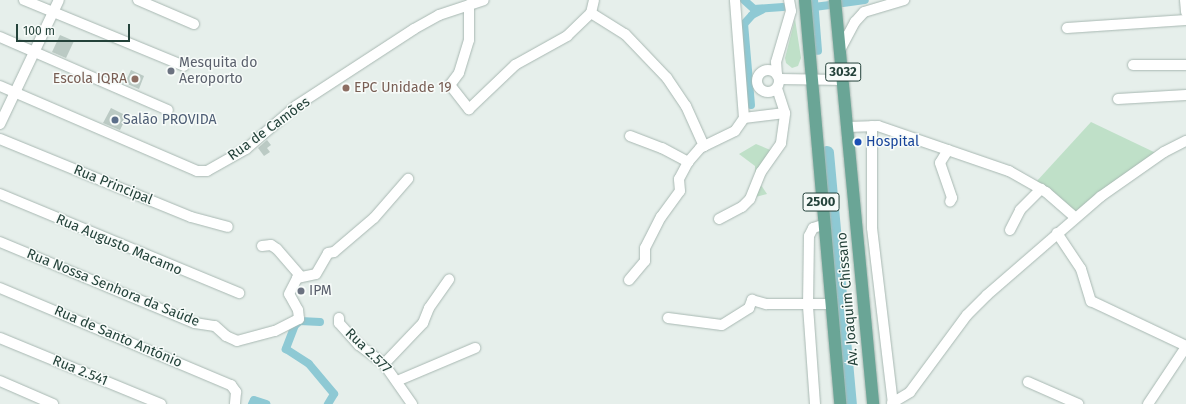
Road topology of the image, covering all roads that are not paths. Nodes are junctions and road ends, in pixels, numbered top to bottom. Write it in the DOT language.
graph roads {
  1 [pos="24,0"];
  2 [pos="59,0"];
  3 [pos="138,0"];
  4 [pos="484,0"];
  5 [pos="594,0"];
  6 [pos="735,0"];
  7 [pos="789,0"];
  8 [pos="805,0"];
  9 [pos="835,0"];
  10 [pos="904,0"];
  11 [pos="1185,0"];
  12 [pos="469,5"];
  13 [pos="53,12"];
  14 [pos="1186,12"];
  15 [pos="591,13"];
  16 [pos="1186,20"];
  17 [pos="194,24"];
  18 [pos="1067,28"];
  19 [pos="0,37"];
  20 [pos="840,50"];
  21 [pos="34,52"];
  22 [pos="1133,65"];
  23 [pos="1186,65"];
  24 [pos="184,66"];
  25 [pos="813,80"];
  26 [pos="844,80"];
  27 [pos="778,81"];
  28 [pos="0,86"];
  29 [pos="15,93"];
  30 [pos="1186,95"];
  31 [pos="1118,99"];
  32 [pos="168,110"];
  33 [pos="785,113"];
  34 [pos="744,118"];
  35 [pos="0,124"];
  36 [pos="848,126"];
  37 [pos="872,126"];
  38 [pos="630,136"];
  39 [pos="0,139"];
  40 [pos="1186,141"];
  41 [pos="849,144"];
  42 [pos="704,146"];
  43 [pos="948,150"];
  44 [pos="688,162"];
  45 [pos="408,180"];
  46 [pos="1041,189"];
  47 [pos="0,194"];
  48 [pos="950,202"];
  49 [pos="1075,217"];
  50 [pos="719,220"];
  51 [pos="823,225"];
  52 [pos="228,227"];
  53 [pos="1010,230"];
  54 [pos="1057,233"];
  55 [pos="0,242"];
  56 [pos="262,246"];
  57 [pos="300,275"];
  58 [pos="450,279"];
  59 [pos="629,280"];
  60 [pos="0,288"];
  61 [pos="239,293"];
  62 [pos="831,304"];
  63 [pos="808,306"];
  64 [pos="339,318"];
  65 [pos="668,318"];
  66 [pos="0,338"];
  67 [pos="1186,347"];
  68 [pos="475,348"];
  69 [pos="384,364"];
  70 [pos="0,381"];
  71 [pos="397,381"];
  72 [pos="1028,382"];
  73 [pos="892,403"];
  74 [pos="54,404"];
  75 [pos="161,404"];
  76 [pos="235,404"];
  77 [pos="412,404"];
  78 [pos="816,404"];
  79 [pos="840,404"];
  80 [pos="873,404"];
  81 [pos="1078,404"];
  82 [pos="1148,404"];
  1 -- 13 [label="street"];
  2 -- 13 [label="street"];
  3 -- 17 [label="street"];
  4 -- 12 [label="street, Rua de Camões"];
  5 -- 15 [label="street"];
  6 -- 34 [label="street"];
  7 -- 27 [label="street"];
  8 -- 25 [label="main road, Av. Joaquim Chissano / 2500"];
  9 -- 20 [label="main road, Av. Joaquim Chissano / 3032"];
  10 -- 20 [label="street"];
  11 -- 14 [label="street"];
  12 -- 15 [label="street"];
  12 -- 29 [label="street, Rua de Camões"];
  13 -- 21 [label="street"];
  13 -- 24 [label="street"];
  15 -- 42 [label="street"];
  16 -- 18 [label="street"];
  19 -- 21 [label="street"];
  20 -- 26 [label="main road, Av. Joaquim Chissano / 3032"];
  21 -- 29 [label="street"];
  21 -- 32 [label="street"];
  22 -- 23 [label="street"];
  25 -- 26 [label="street"];
  25 -- 27 [label="street"];
  25 -- 51 [label="main road, Av. Joaquim Chissano / 2500"];
  26 -- 36 [label="main road, Av. Joaquim Chissano / 3032"];
  27 -- 33 [label="street"];
  28 -- 29 [label="street, Rua de Camões"];
  29 -- 35 [label="street"];
  30 -- 31 [label="street"];
  33 -- 34 [label="street"];
  33 -- 50 [label="street"];
  34 -- 42 [label="street"];
  36 -- 37 [label="street"];
  36 -- 41 [label="main road, Av. Joaquim Chissano / 3032"];
  37 -- 43 [label="street"];
  37 -- 73 [label="street"];
  38 -- 44 [label="street"];
  39 -- 52 [label="street, Rua Principal"];
  40 -- 49 [label="street"];
  41 -- 80 [label="main road, Av. Joaquim Chissano / 2500"];
  42 -- 44 [label="street"];
  43 -- 46 [label="street"];
  43 -- 48 [label="street"];
  44 -- 59 [label="street"];
  45 -- 57 [label="street"];
  46 -- 49 [label="street"];
  46 -- 53 [label="street"];
  47 -- 61 [label="street, Rua Augusto Macamo"];
  49 -- 54 [label="street"];
  51 -- 62 [label="main road, Av. Joaquim Chissano / 2500"];
  51 -- 63 [label="street"];
  54 -- 67 [label="street"];
  54 -- 73 [label="street"];
  55 -- 57 [label="street, Rua Nossa Senhora da Saúde"];
  56 -- 57 [label="street"];
  58 -- 69 [label="street"];
  60 -- 76 [label="street, Rua de Santo António"];
  62 -- 63 [label="street"];
  62 -- 79 [label="main road, Av. Joaquim Chissano / 2500"];
  63 -- 65 [label="street"];
  63 -- 78 [label="street"];
  64 -- 69 [label="street, Rua 2.577"];
  66 -- 75 [label="street, Rua 2.541"];
  67 -- 82 [label="street"];
  68 -- 71 [label="street"];
  69 -- 71 [label="street, Rua 2.577"];
  70 -- 74 [label="street"];
  71 -- 77 [label="street, Rua 2.577"];
  72 -- 81 [label="street"];
}
